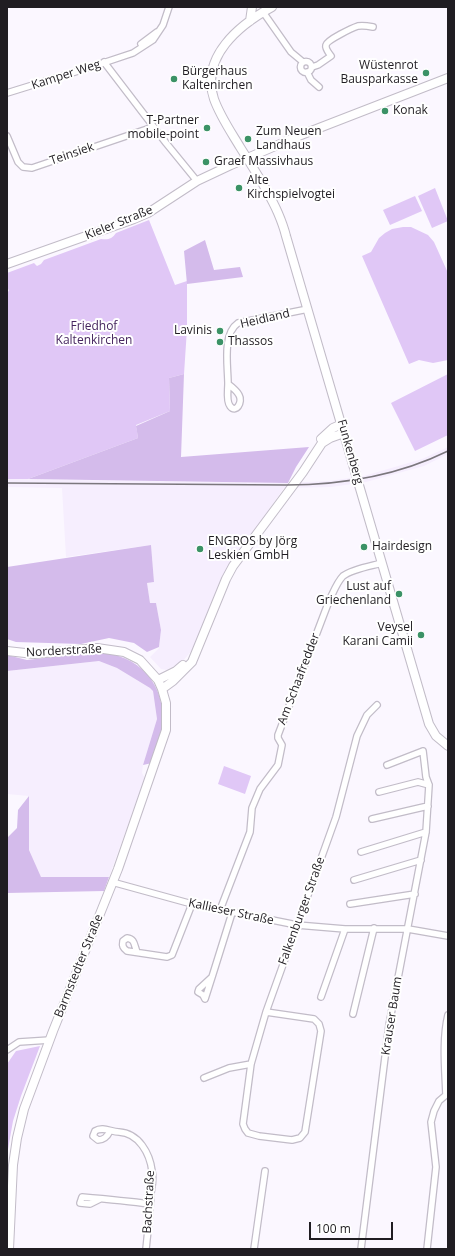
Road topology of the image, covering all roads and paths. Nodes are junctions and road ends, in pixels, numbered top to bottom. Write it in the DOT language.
graph roads {
  1 [pos="169,7"];
  2 [pos="252,7"];
  3 [pos="267,9"];
  4 [pos="250,21"];
  5 [pos="373,27"];
  6 [pos="158,31"];
  7 [pos="124,55"];
  8 [pos="104,62"];
  9 [pos="303,62"];
  10 [pos="312,67"];
  11 [pos="307,72"];
  12 [pos="448,78"];
  13 [pos="319,87"];
  14 [pos="7,93"];
  15 [pos="153,127"];
  16 [pos="7,136"];
  17 [pos="247,158"];
  18 [pos="197,181"];
  19 [pos="7,264"];
  20 [pos="308,309"];
  21 [pos="228,384"];
  22 [pos="342,424"];
  23 [pos="344,433"];
  24 [pos="310,461"];
  25 [pos="382,563"];
  26 [pos="7,651"];
  27 [pos="196,652"];
  28 [pos="158,680"];
  29 [pos="162,689"];
  30 [pos="377,705"];
  31 [pos="447,742"];
  32 [pos="386,765"];
  33 [pos="429,785"];
  34 [pos="379,792"];
  35 [pos="428,806"];
  36 [pos="372,819"];
  37 [pos="426,832"];
  38 [pos="361,852"];
  39 [pos="421,860"];
  40 [pos="354,880"];
  41 [pos="112,882"];
  42 [pos="415,894"];
  43 [pos="192,904"];
  44 [pos="350,904"];
  45 [pos="220,910"];
  46 [pos="232,913"];
  47 [pos="297,925"];
  48 [pos="374,928"];
  49 [pos="345,929"];
  50 [pos="408,929"];
  51 [pos="448,936"];
  52 [pos="137,952"];
  53 [pos="212,977"];
  54 [pos="321,998"];
  55 [pos="266,1012"];
  56 [pos="353,1014"];
  57 [pos="448,1015"];
  58 [pos="50,1040"];
  59 [pos="7,1050"];
  60 [pos="251,1064"];
  61 [pos="204,1078"];
  62 [pos="447,1095"];
  63 [pos="110,1132"];
  64 [pos="265,1171"];
  65 [pos="100,1199"];
  66 [pos="150,1204"];
  67 [pos="9,1249"];
  68 [pos="146,1249"];
  69 [pos="254,1249"];
  70 [pos="361,1249"];
  71 [pos="427,1249"];
  1 -- 6 [label="street, Kamper Weg"];
  2 -- 4 [label="main road"];
  3 -- 4 [label="main road, Funkenberg"];
  3 -- 9 [label="street"];
  4 -- 17 [label="main road, Funkenberg"];
  5 -- 10 [label="street"];
  6 -- 7 [label="street, Kamper Weg"];
  6 -- 7 [label="street, Kamper Weg"];
  7 -- 8 [label="street, Kamper Weg"];
  8 -- 14 [label="street, Kamper Weg"];
  8 -- 15 [label="street"];
  9 -- 10 [label="street"];
  9 -- 11 [label="street"];
  10 -- 11 [label="street"];
  11 -- 13 [label="street"];
  12 -- 17 [label="main road, Kieler Straße"];
  15 -- 16 [label="street, Teinsiek"];
  15 -- 18 [label="street"];
  17 -- 18 [label="main road, Kieler Straße"];
  17 -- 20 [label="main road, Funkenberg"];
  18 -- 19 [label="main road, Kieler Straße"];
  20 -- 21 [label="street, Heidland"];
  20 -- 22 [label="main road, Funkenberg"];
  22 -- 23 [label="main road, Funkenberg"];
  22 -- 24 [label="main road"];
  23 -- 24 [label="main road"];
  23 -- 25 [label="main road, Funkenberg"];
  24 -- 27 [label="main road"];
  25 -- 31 [label="main road, Funkenberg"];
  25 -- 45 [label="street, Am Schaafredder"];
  26 -- 28 [label="main road, Norderstraße"];
  27 -- 28 [label="main road"];
  27 -- 29 [label="main road"];
  28 -- 29 [label="main road, Barmstedter Straße"];
  29 -- 41 [label="main road, Barmstedter Straße"];
  30 -- 47 [label="street, Falkenburger Straße"];
  32 -- 33 [label="street, Krauser Baum"];
  33 -- 34 [label="street"];
  33 -- 35 [label="street, Krauser Baum"];
  35 -- 36 [label="street"];
  35 -- 37 [label="street, Krauser Baum"];
  37 -- 38 [label="street"];
  37 -- 39 [label="street, Krauser Baum"];
  39 -- 40 [label="street"];
  39 -- 42 [label="street, Krauser Baum"];
  41 -- 43 [label="street, Kallieser Straße"];
  41 -- 58 [label="main road, Barmstedter Straße"];
  42 -- 44 [label="street"];
  42 -- 50 [label="street, Krauser Baum"];
  43 -- 45 [label="street, Kallieser Straße"];
  43 -- 52 [label="street"];
  45 -- 46 [label="street, Kallieser Straße"];
  46 -- 47 [label="street, Kallieser Straße"];
  46 -- 53 [label="street"];
  47 -- 49 [label="street, Kallieser Straße"];
  47 -- 55 [label="street, Falkenburger Straße"];
  48 -- 49 [label="street, Kallieser Straße"];
  48 -- 50 [label="street, Kallieser Straße"];
  48 -- 56 [label="street"];
  49 -- 54 [label="street"];
  50 -- 51 [label="street, Kallieser Straße"];
  50 -- 70 [label="street, Krauser Baum"];
  55 -- 60 [label="street, Falkenburger Straße"];
  55 -- 60 [label="street, Falkenburger Straße"];
  57 -- 62 [label="street"];
  58 -- 59 [label="street"];
  58 -- 67 [label="main road, Barmstedter Straße"];
  60 -- 61 [label="street"];
  62 -- 71 [label="street"];
  63 -- 66 [label="street, Bachstraße"];
  64 -- 69 [label="street"];
  65 -- 66 [label="street"];
  66 -- 68 [label="street, Bachstraße"];
}
